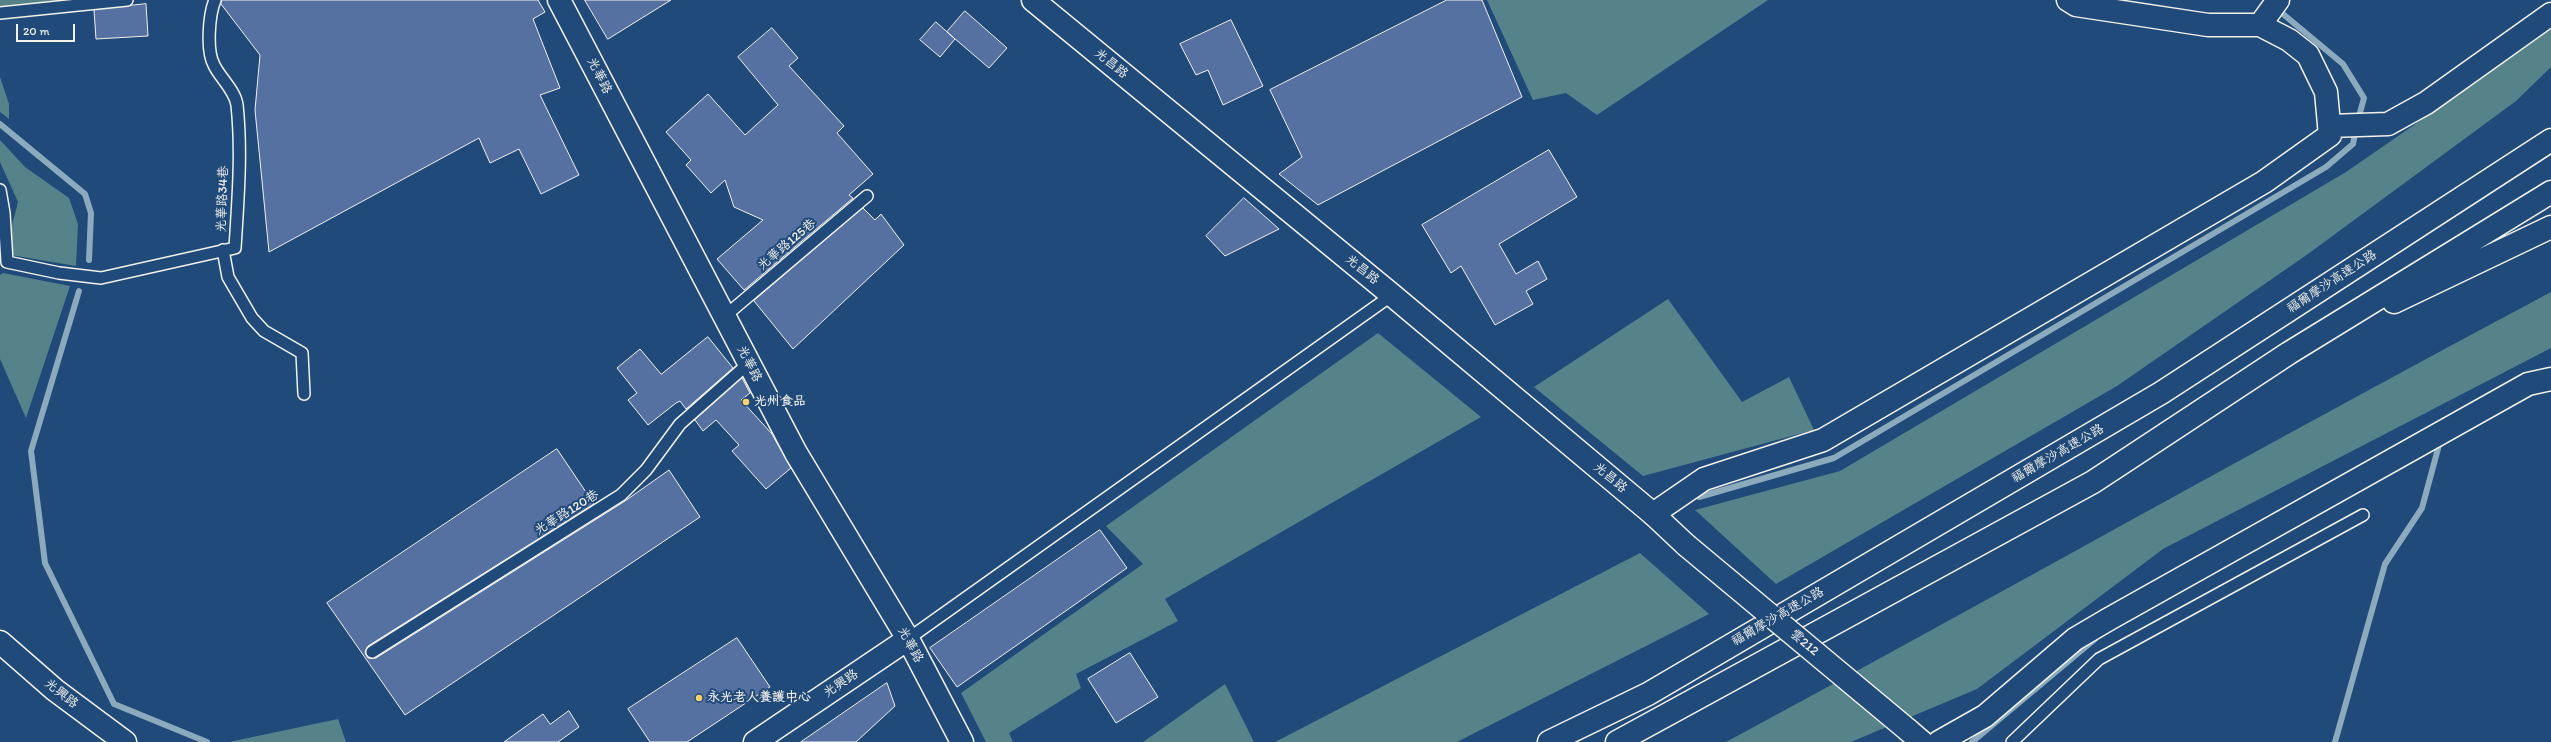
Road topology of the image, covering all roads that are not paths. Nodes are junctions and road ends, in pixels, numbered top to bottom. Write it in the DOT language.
graph roads {
  1 [pos="127,0"];
  2 [pos="215,0"];
  3 [pos="559,0"];
  4 [pos="1033,0"];
  5 [pos="2068,0"];
  6 [pos="2278,0"];
  7 [pos="0,13"];
  8 [pos="2551,14"];
  9 [pos="2260,24"];
  10 [pos="2329,126"];
  11 [pos="2551,140"];
  12 [pos="0,190"];
  13 [pos="2551,192"];
  14 [pos="867,196"];
  15 [pos="2551,227"];
  16 [pos="223,250"];
  17 [pos="1392,295"];
  18 [pos="725,316"];
  19 [pos="2289,353"];
  20 [pos="748,363"];
  21 [pos="2551,379"];
  22 [pos="304,394"];
  23 [pos="1653,514"];
  24 [pos="2363,516"];
  25 [pos="1686,545"];
  26 [pos="908,639"];
  27 [pos="0,642"];
  28 [pos="372,652"];
  29 [pos="1915,736"];
  30 [pos="125,742"];
  31 [pos="754,742"];
  32 [pos="962,742"];
  33 [pos="1550,742"];
  34 [pos="1617,742"];
  35 [pos="1939,742"];
  36 [pos="2012,742"];
  1 -- 7 [label="lane"];
  2 -- 16 [label="lane, 光華路34巷"];
  3 -- 18 [label="main road, 光華路"];
  4 -- 17 [label="main road, 光昌路 / 雲212"];
  5 -- 9 [label="main road"];
  6 -- 9 [label="main road"];
  8 -- 10 [label="main road"];
  9 -- 10 [label="main road"];
  10 -- 23 [label="main road"];
  11 -- 33 [label="main road, 福爾摩沙高速公路"];
  12 -- 16 [label="lane, 光華路34巷"];
  13 -- 19 [label="main road"];
  14 -- 18 [label="lane, 光華路125巷"];
  15 -- 19 [label="main road"];
  16 -- 22 [label="lane"];
  17 -- 23 [label="main road, 光昌路 / 雲212"];
  17 -- 26 [label="lane"];
  18 -- 20 [label="main road, 光華路"];
  19 -- 34 [label="main road"];
  20 -- 26 [label="main road, 光華路"];
  20 -- 28 [label="lane, 光華路120巷"];
  21 -- 35 [label="main road"];
  23 -- 25 [label="main road, 光昌路 / 雲212"];
  24 -- 36 [label="lane"];
  25 -- 29 [label="main road, 雲212 / 雲212, bridge"];
  26 -- 31 [label="main road, 光興路"];
  26 -- 32 [label="main road, 光華路"];
  27 -- 30 [label="main road, 光興路"];
}
